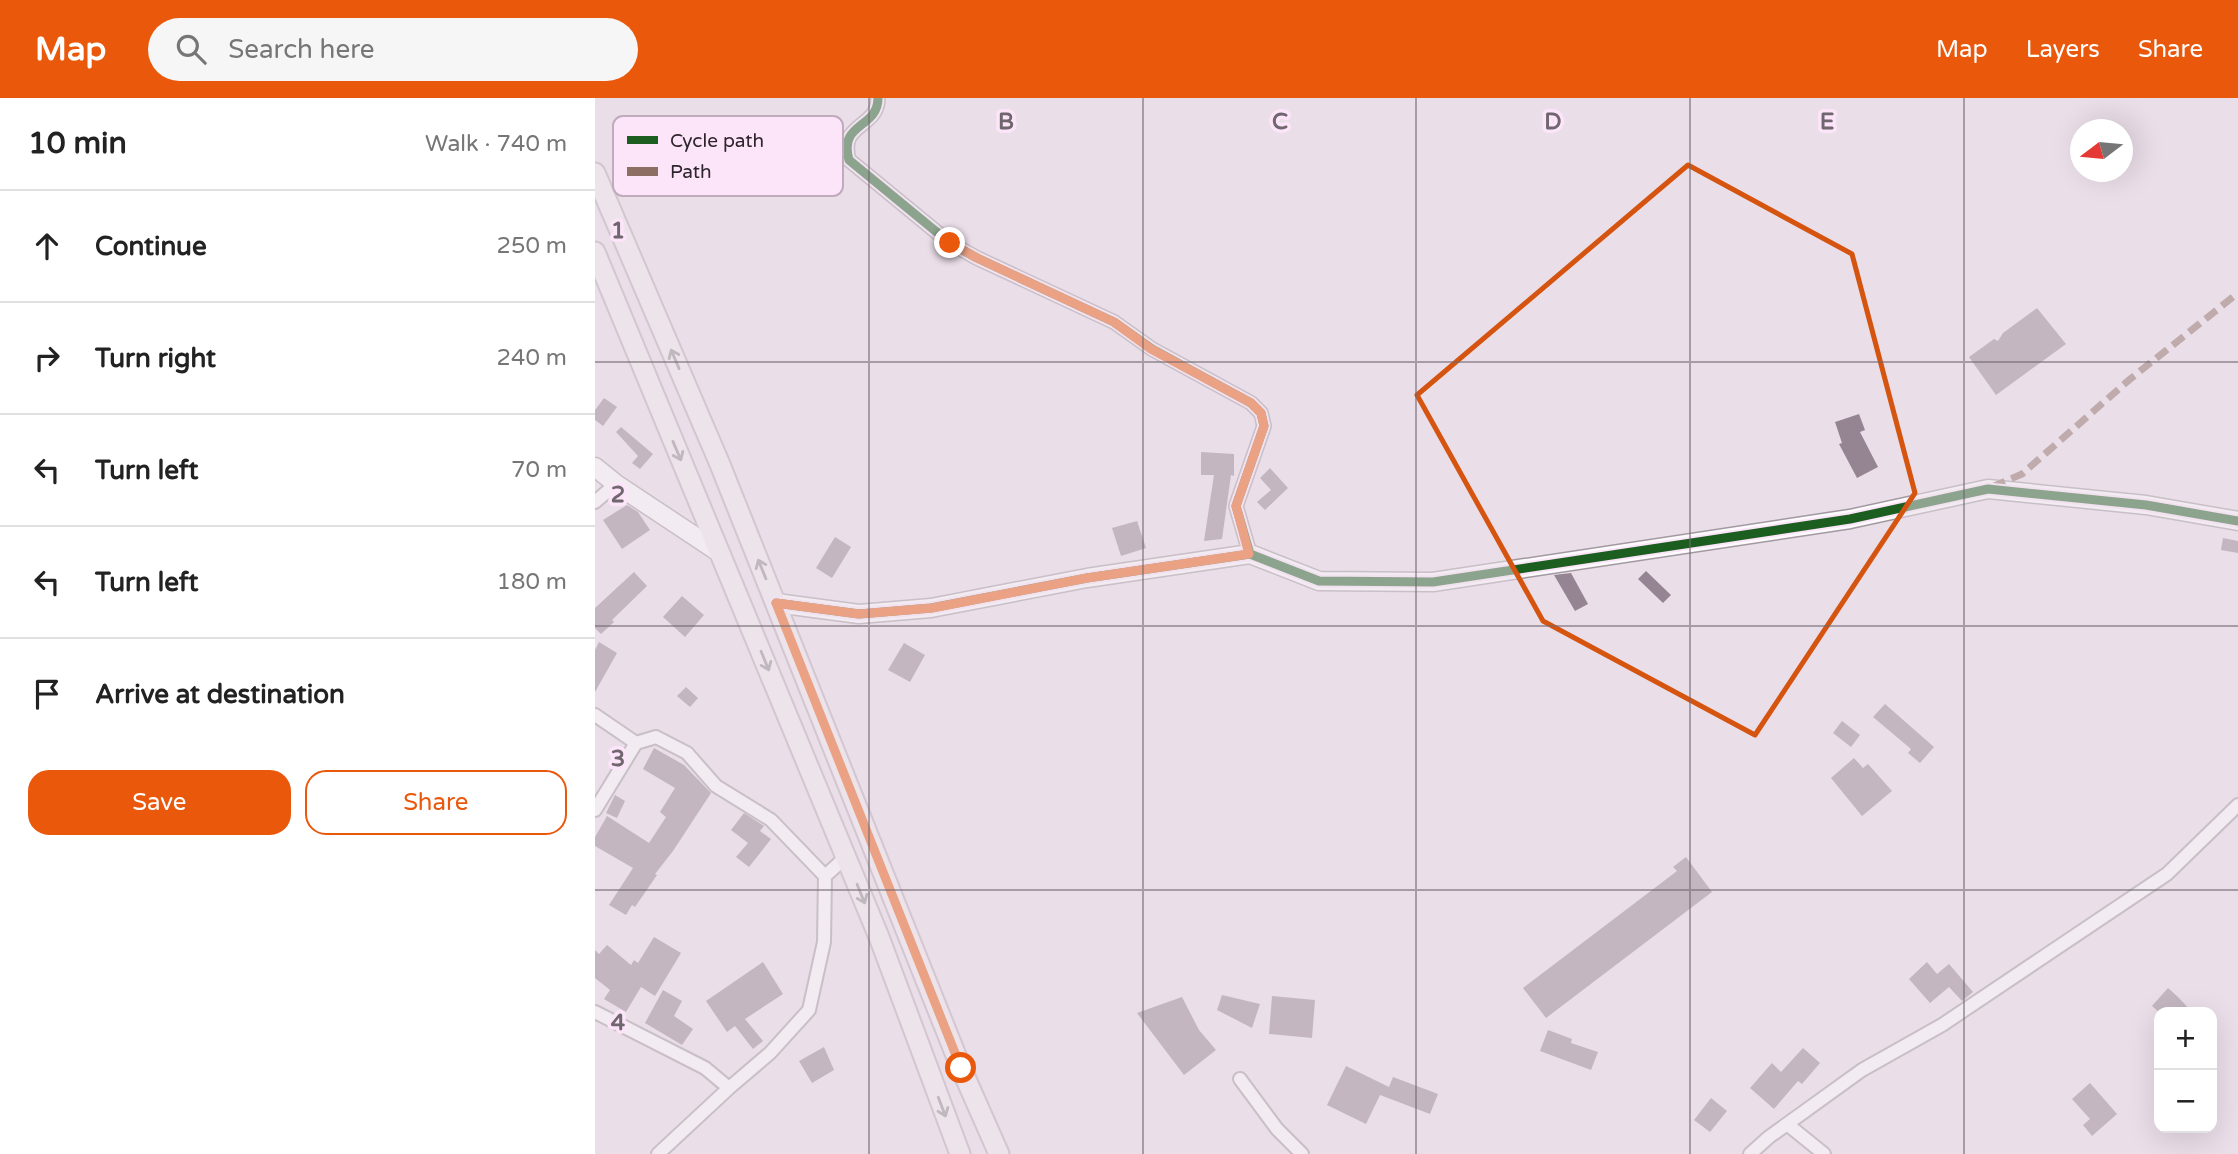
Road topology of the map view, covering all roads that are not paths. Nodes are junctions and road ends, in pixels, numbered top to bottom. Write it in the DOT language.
graph roads {
  1 [pos="878,98"];
  2 [pos="595,173"];
  3 [pos="595,252"];
  4 [pos="595,467"];
  5 [pos="615,484"];
  6 [pos="595,502"];
  7 [pos="2238,521"];
  8 [pos="720,554"];
  9 [pos="1249,554"];
  10 [pos="776,603"];
  11 [pos="595,715"];
  12 [pos="636,743"];
  13 [pos="2238,805"];
  14 [pos="595,810"];
  15 [pos="846,857"];
  16 [pos="825,876"];
  17 [pos="595,1012"];
  18 [pos="1240,1079"];
  19 [pos="729,1088"];
  20 [pos="1787,1124"];
  21 [pos="659,1154"];
  22 [pos="960,1154"];
  23 [pos="999,1154"];
  24 [pos="1302,1154"];
  25 [pos="1750,1154"];
  26 [pos="1824,1154"];
  1 -- 9 [label="street"];
  10 -- 2 [label="main road, one-way"];
  3 -- 8 [label="main road, one-way"];
  4 -- 5 [label="street"];
  5 -- 6 [label="street"];
  5 -- 8 [label="street"];
  7 -- 9 [label="street"];
  8 -- 15 [label="main road, one-way"];
  9 -- 10 [label="street"];
  10 -- 23 [label="main road"];
  11 -- 12 [label="street"];
  12 -- 14 [label="street"];
  12 -- 16 [label="street"];
  13 -- 20 [label="street"];
  15 -- 16 [label="street"];
  15 -- 22 [label="main road, one-way"];
  16 -- 19 [label="street"];
  17 -- 19 [label="street"];
  18 -- 24 [label="street"];
  19 -- 21 [label="street"];
  20 -- 25 [label="street"];
  20 -- 26 [label="street"];
}
